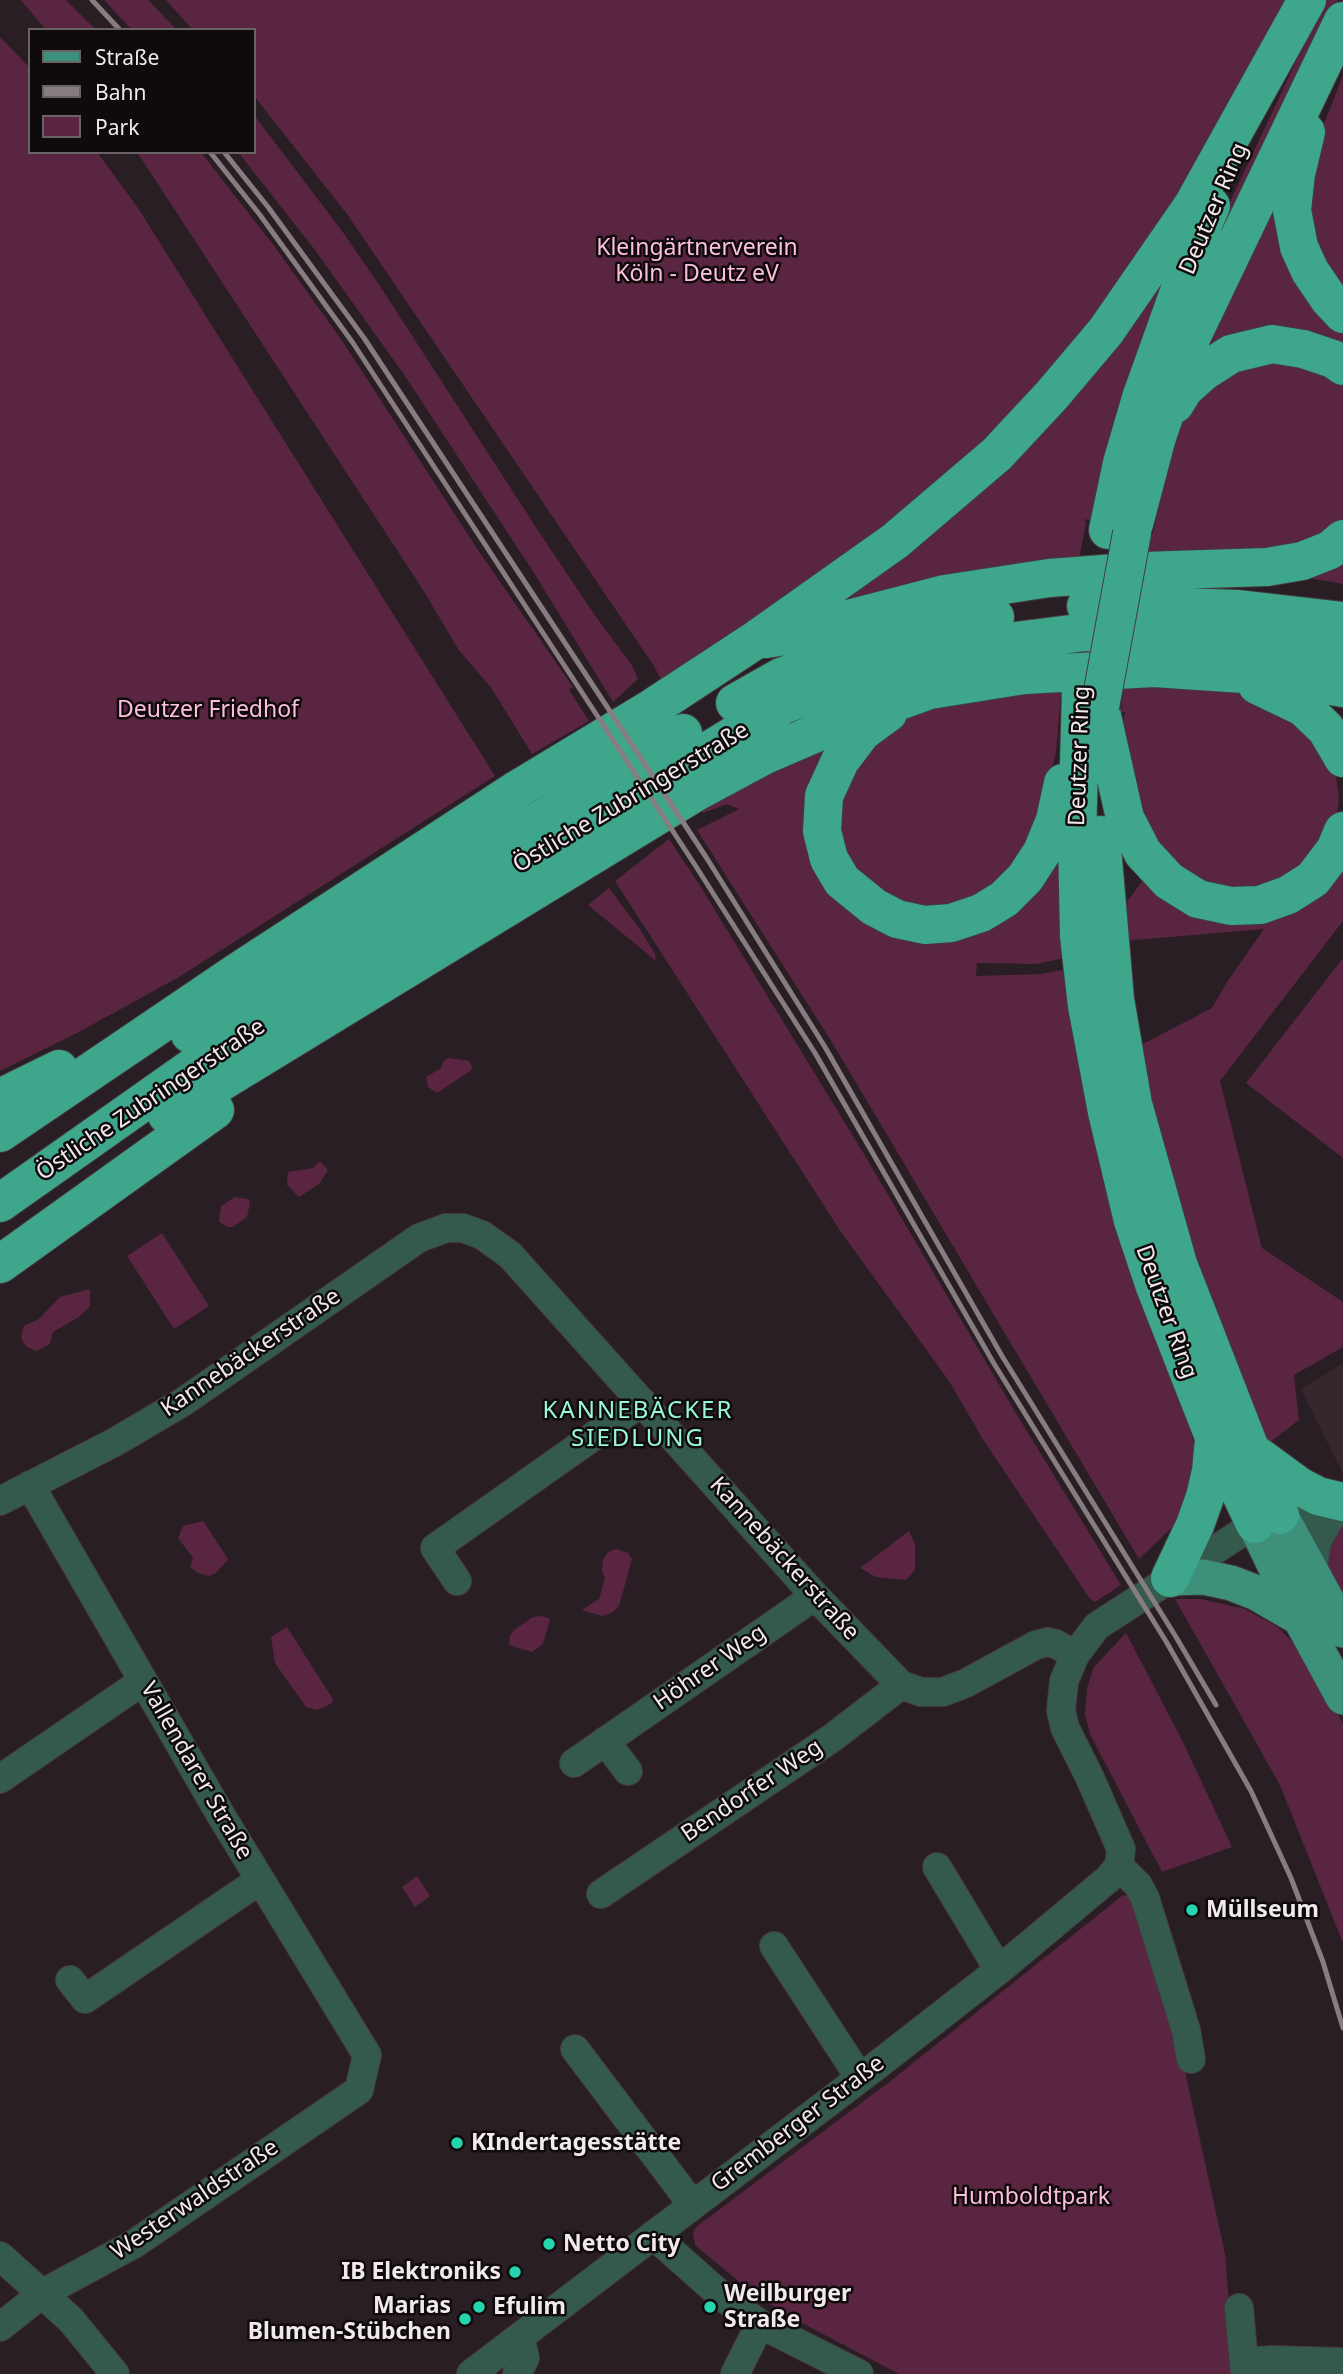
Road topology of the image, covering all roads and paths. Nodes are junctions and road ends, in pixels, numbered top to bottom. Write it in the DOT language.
graph roads {
  1 [pos="1310,0"];
  2 [pos="1343,21"];
  3 [pos="1320,71"];
  4 [pos="1343,314"];
  5 [pos="1343,366"];
  6 [pos="1157,437"];
  7 [pos="1120,531"];
  8 [pos="1343,538"];
  9 [pos="1143,570"];
  10 [pos="1343,600"];
  11 [pos="1343,621"];
  12 [pos="754,640"];
  13 [pos="1343,656"];
  14 [pos="1215,672"];
  15 [pos="1343,688"];
  16 [pos="930,690"];
  17 [pos="1087,712"];
  18 [pos="1343,758"];
  19 [pos="1343,831"];
  20 [pos="239,971"];
  21 [pos="394,977"];
  22 [pos="1100,984"];
  23 [pos="0,1098"];
  24 [pos="0,1133"];
  25 [pos="0,1156"];
  26 [pos="0,1203"];
  27 [pos="0,1215"];
  28 [pos="0,1264"];
  29 [pos="642,1402"];
  30 [pos="1214,1437"];
  31 [pos="1251,1451"];
  32 [pos="30,1485"];
  33 [pos="0,1501"];
  34 [pos="1340,1508"];
  35 [pos="1268,1520"];
  36 [pos="1312,1574"];
  37 [pos="1170,1578"];
  38 [pos="457,1581"];
  39 [pos="815,1596"];
  40 [pos="1300,1618"];
  41 [pos="1343,1630"];
  42 [pos="1075,1655"];
  43 [pos="143,1681"];
  44 [pos="901,1685"];
  45 [pos="1343,1697"];
  46 [pos="605,1741"];
  47 [pos="574,1763"];
  48 [pos="628,1771"];
  49 [pos="0,1779"];
  50 [pos="1119,1866"];
  51 [pos="937,1867"];
  52 [pos="260,1880"];
  53 [pos="601,1894"];
  54 [pos="774,1946"];
  55 [pos="999,1970"];
  56 [pos="70,1980"];
  57 [pos="575,2049"];
  58 [pos="367,2055"];
  59 [pos="1191,2059"];
  60 [pos="860,2078"];
  61 [pos="692,2204"];
  62 [pos="653,2235"];
  63 [pos="0,2256"];
  64 [pos="43,2293"];
  65 [pos="1239,2308"];
  66 [pos="760,2324"];
  67 [pos="0,2327"];
  68 [pos="520,2337"];
  69 [pos="1340,2362"];
  70 [pos="1245,2368"];
  71 [pos="116,2374"];
  72 [pos="471,2374"];
  73 [pos="517,2374"];
  74 [pos="735,2374"];
  75 [pos="859,2374"];
  1 -- 7 [label="highway, Deutzer Ring"];
  1 -- 12 [label="highway"];
  2 -- 3 [label="highway, Deutzer Ring"];
  3 -- 4 [label="highway"];
  3 -- 6 [label="highway, Deutzer Ring"];
  5 -- 6 [label="highway"];
  6 -- 7 [label="highway, Deutzer Ring"];
  7 -- 17 [label="highway, Deutzer Ring"];
  8 -- 9 [label="highway"];
  9 -- 10 [label="highway"];
  9 -- 12 [label="highway"];
  11 -- 25 [label="highway, Östliche Zubringerstraße"];
  12 -- 20 [label="highway"];
  13 -- 26 [label="highway, Östliche Zubringerstraße"];
  14 -- 15 [label="highway"];
  14 -- 16 [label="highway"];
  14 -- 18 [label="highway"];
  16 -- 17 [label="highway"];
  16 -- 21 [label="highway"];
  17 -- 19 [label="highway"];
  17 -- 22 [label="highway, Deutzer Ring"];
  20 -- 23 [label="highway"];
  20 -- 24 [label="highway"];
  21 -- 27 [label="highway"];
  21 -- 28 [label="highway"];
  22 -- 30 [label="highway, Deutzer Ring"];
  22 -- 31 [label="highway, Deutzer Ring"];
  29 -- 32 [label="street, Kannebäckerstraße"];
  29 -- 38 [label="street"];
  29 -- 39 [label="street, Kannebäckerstraße"];
  30 -- 35 [label="highway, Deutzer Ring"];
  30 -- 37 [label="highway"];
  31 -- 34 [label="highway"];
  31 -- 35 [label="highway, Deutzer Ring"];
  32 -- 33 [label="street, Kannebäckerstraße"];
  32 -- 43 [label="street, Vallendarer Straße"];
  34 -- 35 [label="street"];
  34 -- 36 [label="street"];
  35 -- 36 [label="main road, Deutzer Ring"];
  35 -- 37 [label="street"];
  35 -- 40 [label="main road, Deutzer Ring"];
  36 -- 41 [label="main road, Deutzer Ring"];
  37 -- 40 [label="main road"];
  37 -- 42 [label="street"];
  39 -- 44 [label="street, Kannebäckerstraße"];
  39 -- 46 [label="street, Höhrer Weg"];
  40 -- 45 [label="main road, Deutzer Ring"];
  42 -- 44 [label="street"];
  42 -- 50 [label="street"];
  43 -- 49 [label="street"];
  43 -- 52 [label="street, Vallendarer Straße"];
  44 -- 53 [label="street, Bendorfer Weg"];
  46 -- 47 [label="street, Höhrer Weg"];
  46 -- 48 [label="street"];
  50 -- 55 [label="street, Gremberger Straße"];
  50 -- 59 [label="street"];
  51 -- 55 [label="street"];
  52 -- 56 [label="street"];
  52 -- 58 [label="street, Vallendarer Straße"];
  54 -- 60 [label="street"];
  55 -- 60 [label="street, Gremberger Straße"];
  57 -- 61 [label="street"];
  58 -- 64 [label="street, Westerwaldstraße"];
  60 -- 61 [label="street, Gremberger Straße"];
  61 -- 62 [label="street, Gremberger Straße"];
  62 -- 66 [label="street"];
  62 -- 68 [label="street, Gremberger Straße"];
  63 -- 64 [label="street"];
  64 -- 67 [label="street, Westerwaldstraße"];
  64 -- 71 [label="street"];
  65 -- 70 [label="street"];
  66 -- 74 [label="street"];
  66 -- 75 [label="street"];
  68 -- 72 [label="street, Gremberger Straße"];
  68 -- 73 [label="street"];
  69 -- 70 [label="street"];
}
